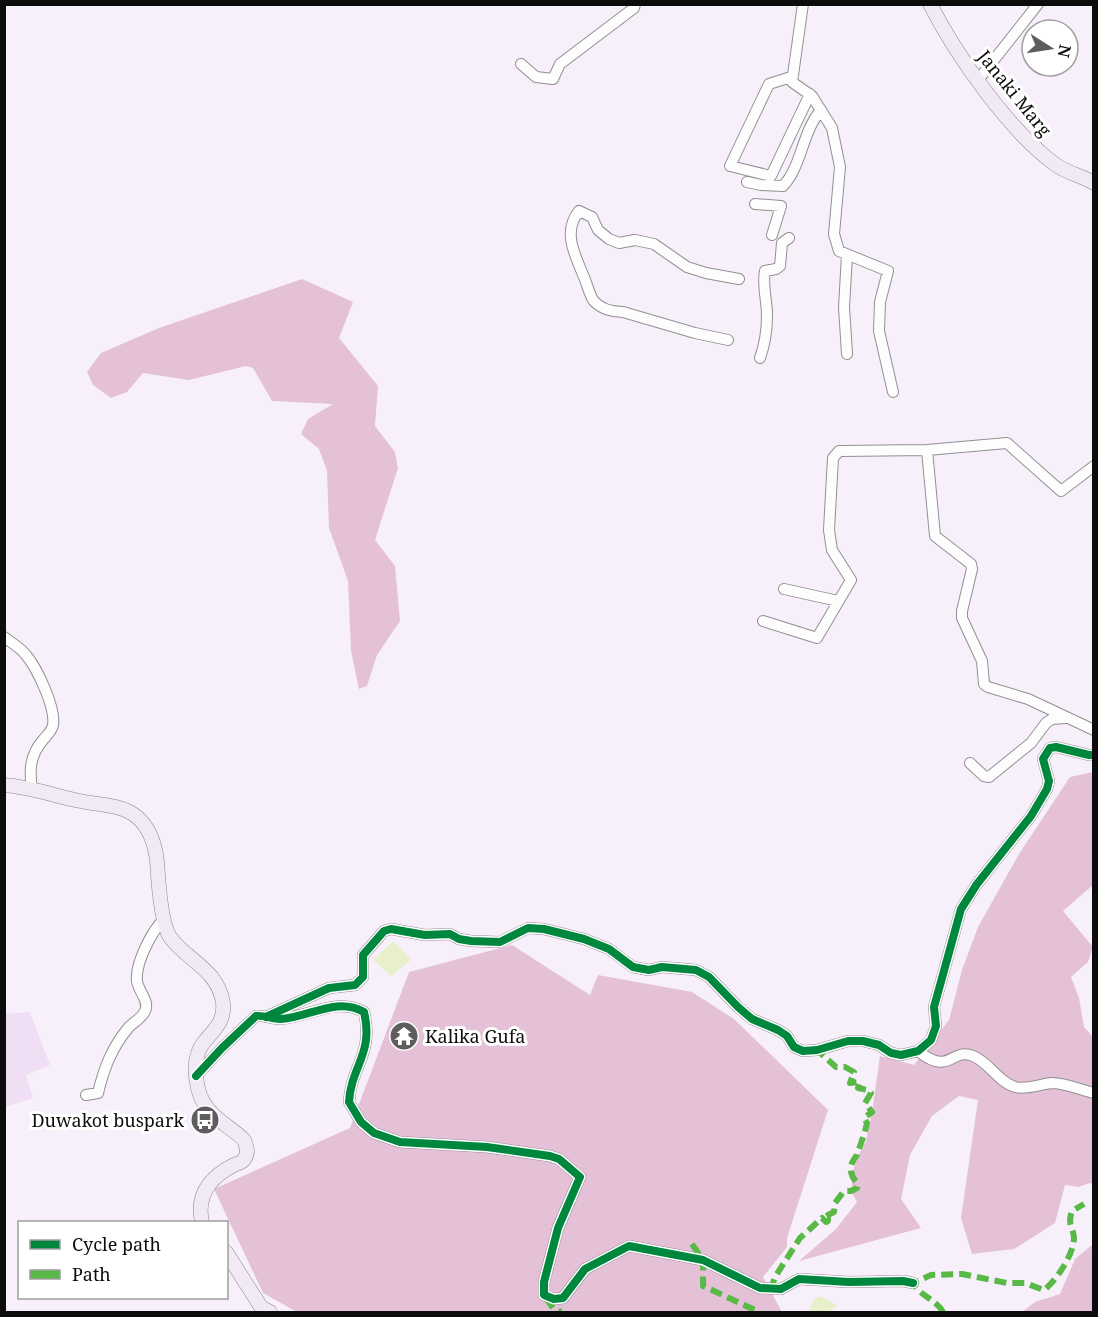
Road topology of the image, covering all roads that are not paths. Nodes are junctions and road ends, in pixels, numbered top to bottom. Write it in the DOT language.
graph roads {
  1 [pos="635,4"];
  2 [pos="803,4"];
  3 [pos="930,4"];
  4 [pos="1038,4"];
  5 [pos="521,64"];
  6 [pos="791,77"];
  7 [pos="978,80"];
  8 [pos="810,94"];
  9 [pos="820,110"];
  10 [pos="747,182"];
  11 [pos="1094,183"];
  12 [pos="755,204"];
  13 [pos="772,235"];
  14 [pos="789,238"];
  15 [pos="847,255"];
  16 [pos="739,279"];
  17 [pos="728,340"];
  18 [pos="848,354"];
  19 [pos="760,358"];
  20 [pos="893,392"];
  21 [pos="927,450"];
  22 [pos="1094,466"];
  23 [pos="784,589"];
  24 [pos="838,601"];
  25 [pos="763,621"];
  26 [pos="4,637"];
  27 [pos="1065,718"];
  28 [pos="1094,730"];
  29 [pos="1094,754"];
  30 [pos="970,763"];
  31 [pos="4,785"];
  32 [pos="32,789"];
  33 [pos="164,919"];
  34 [pos="266,1017"];
  35 [pos="918,1050"];
  36 [pos="196,1076"];
  37 [pos="1094,1092"];
  38 [pos="86,1095"];
  39 [pos="202,1221"];
  40 [pos="228,1255"];
  41 [pos="913,1283"];
  42 [pos="270,1312"];
  1 -- 5 [label="street"];
  2 -- 6 [label="street"];
  3 -- 7 [label="street, Janaki Marg"];
  4 -- 7 [label="street"];
  6 -- 8 [label="street"];
  6 -- 8 [label="street"];
  7 -- 11 [label="street, Janaki Marg"];
  8 -- 9 [label="street"];
  9 -- 10 [label="street"];
  9 -- 15 [label="street"];
  12 -- 13 [label="street"];
  14 -- 19 [label="street"];
  15 -- 18 [label="street"];
  15 -- 20 [label="street"];
  16 -- 17 [label="street"];
  21 -- 22 [label="street"];
  21 -- 24 [label="street"];
  21 -- 27 [label="street"];
  23 -- 24 [label="street"];
  24 -- 25 [label="street"];
  26 -- 32 [label="street"];
  27 -- 28 [label="street"];
  27 -- 30 [label="street"];
  29 -- 35 [label="street"];
  31 -- 32 [label="street"];
  32 -- 33 [label="street"];
  33 -- 36 [label="street"];
  33 -- 38 [label="street"];
  34 -- 35 [label="street"];
  34 -- 36 [label="street"];
  34 -- 41 [label="street"];
  35 -- 37 [label="street"];
  36 -- 39 [label="street"];
  40 -- 42 [label="street"];
}
